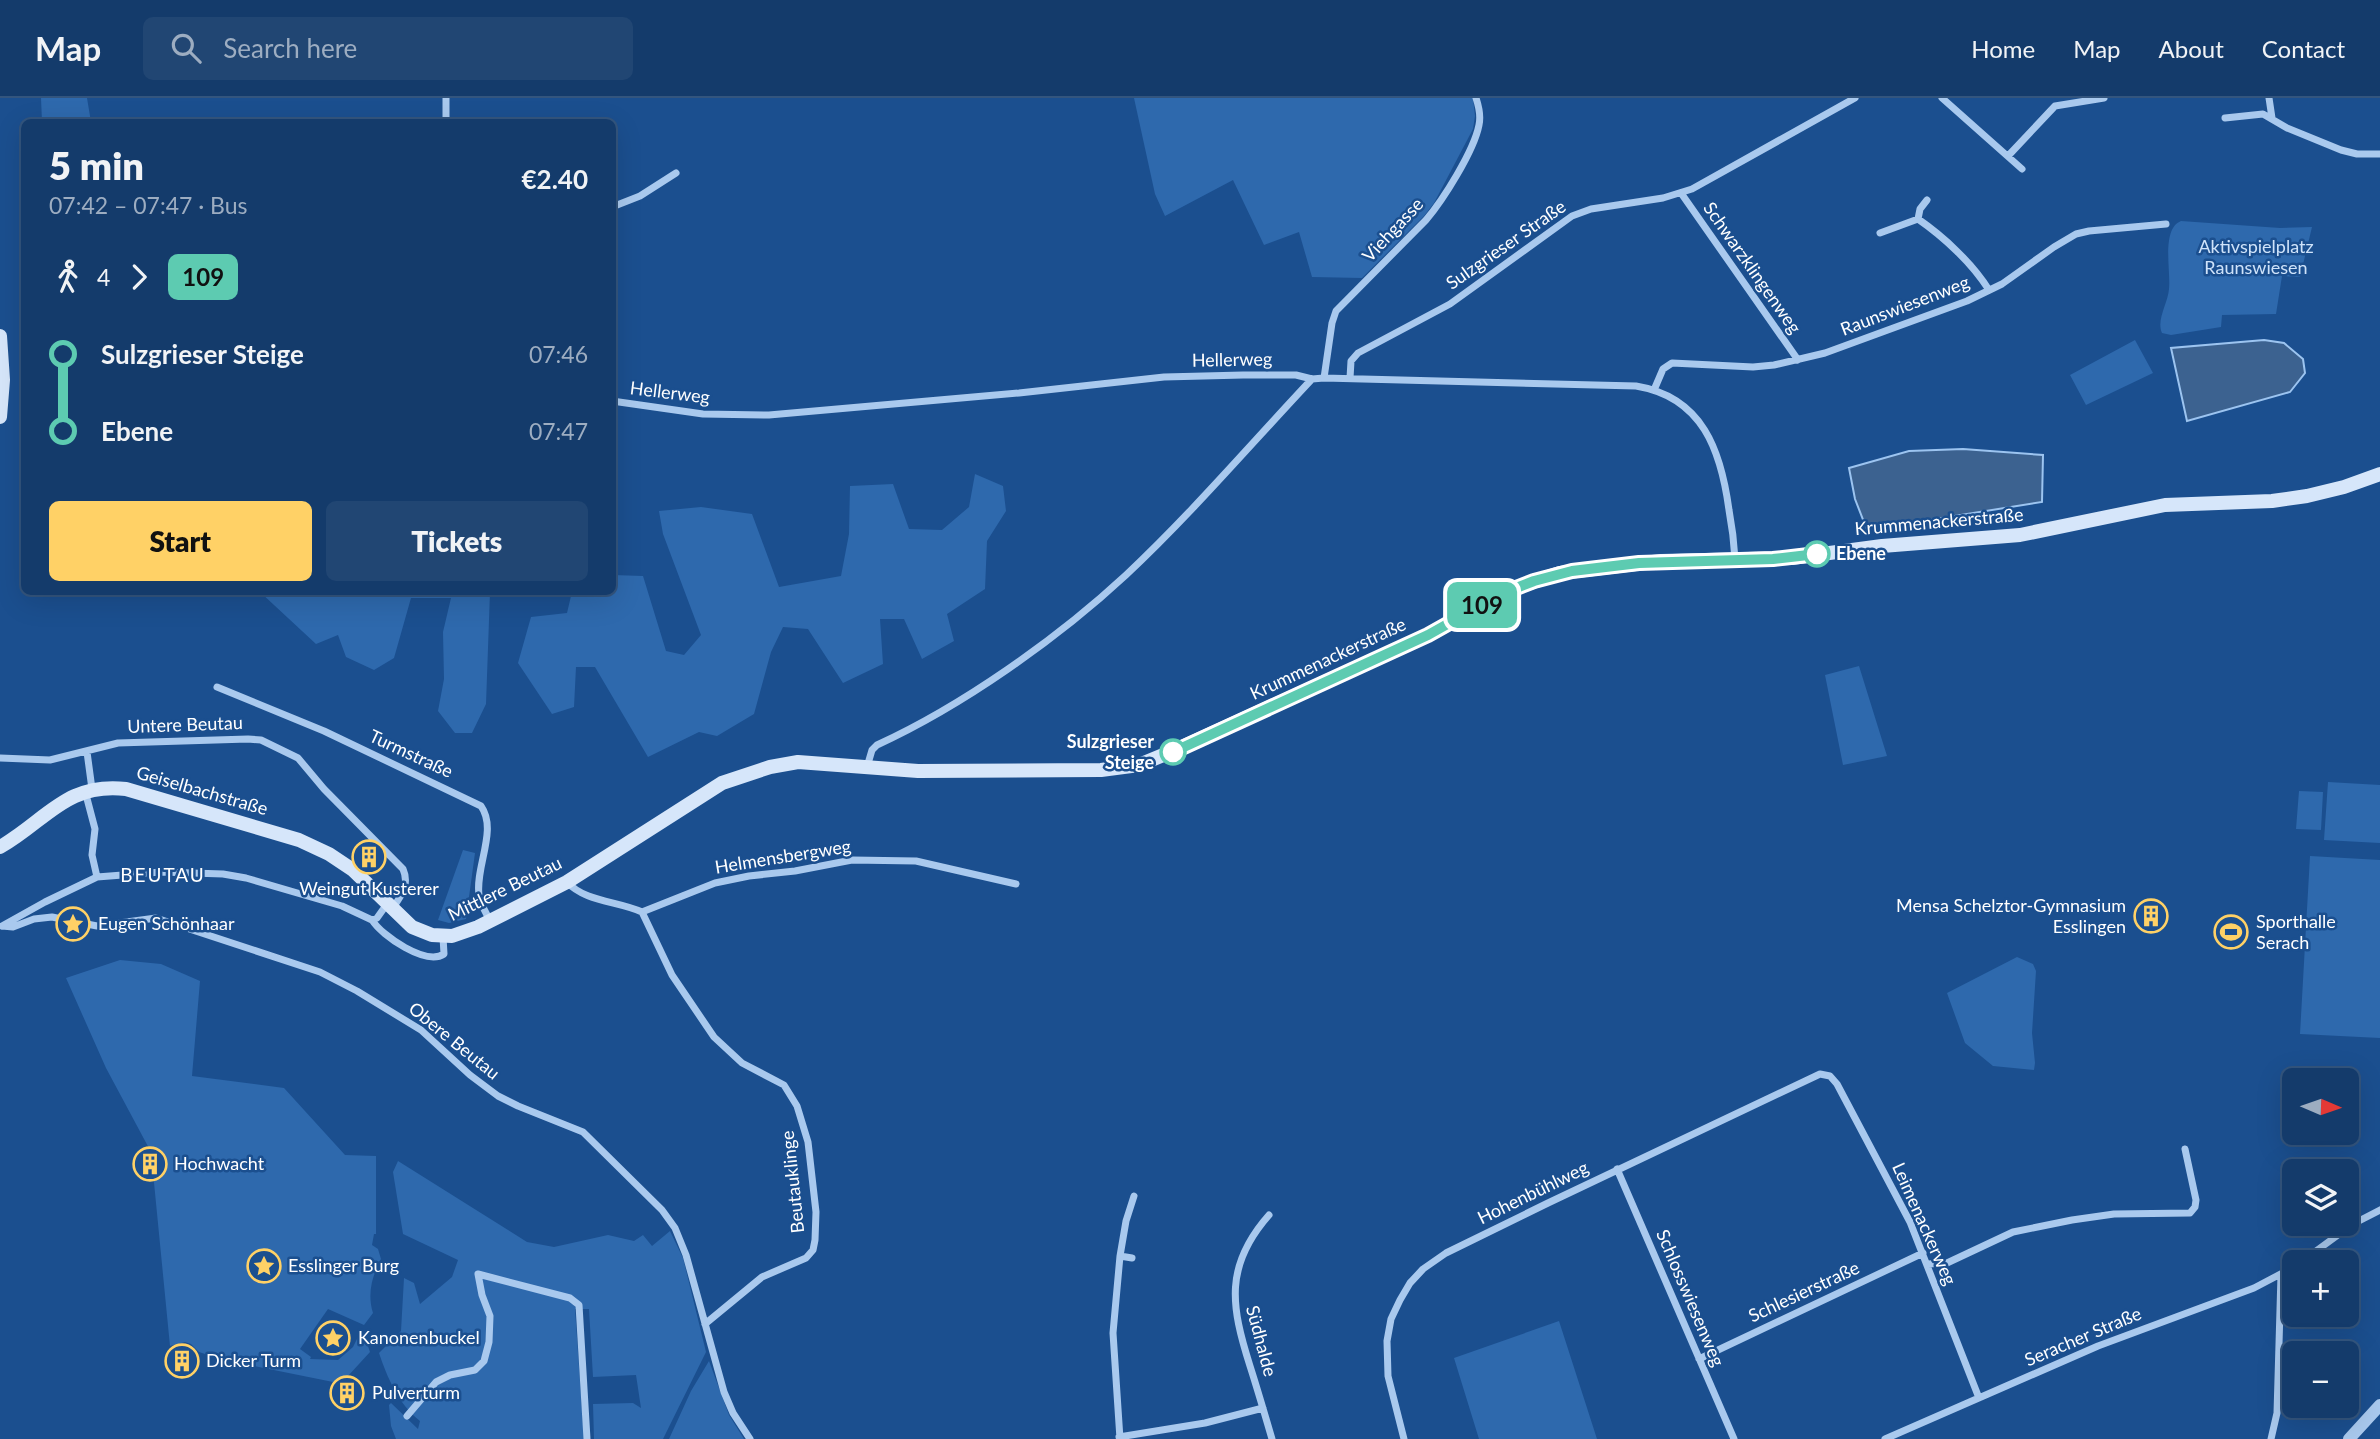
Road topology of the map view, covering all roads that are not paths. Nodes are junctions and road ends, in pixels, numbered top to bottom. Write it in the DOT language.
graph roads {
  1 [pos="446,98"];
  2 [pos="1476,98"];
  3 [pos="1855,98"];
  4 [pos="1942,98"];
  5 [pos="2105,98"];
  6 [pos="2269,98"];
  7 [pos="2225,118"];
  8 [pos="2272,118"];
  9 [pos="446,119"];
  10 [pos="2380,154"];
  11 [pos="2008,156"];
  12 [pos="2022,169"];
  13 [pos="676,173"];
  14 [pos="1681,193"];
  15 [pos="1927,200"];
  16 [pos="616,205"];
  17 [pos="1918,219"];
  18 [pos="2166,224"];
  19 [pos="1880,233"];
  20 [pos="1989,290"];
  21 [pos="0,336"];
  22 [pos="1798,360"];
  23 [pos="1324,377"];
  24 [pos="1312,379"];
  25 [pos="1350,379"];
  26 [pos="1654,390"];
  27 [pos="616,402"];
  28 [pos="0,417"];
  29 [pos="2380,474"];
  30 [pos="1735,559"];
  31 [pos="217,687"];
  32 [pos="87,752"];
  33 [pos="0,758"];
  34 [pos="867,767"];
  35 [pos="89,790"];
  36 [pos="0,847"];
  37 [pos="97,877"];
  38 [pos="567,882"];
  39 [pos="1016,884"];
  40 [pos="389,906"];
  41 [pos="642,912"];
  42 [pos="372,920"];
  43 [pos="490,921"];
  44 [pos="1,926"];
  45 [pos="443,937"];
  46 [pos="1824,1074"];
  47 [pos="2185,1149"];
  48 [pos="1617,1170"];
  49 [pos="1133,1196"];
  50 [pos="2380,1210"];
  51 [pos="1269,1215"];
  52 [pos="2317,1250"];
  53 [pos="1923,1253"];
  54 [pos="1120,1256"];
  55 [pos="1132,1258"];
  56 [pos="1927,1264"];
  57 [pos="2281,1275"];
  58 [pos="705,1324"];
  59 [pos="1699,1359"];
  60 [pos="1979,1398"];
  61 [pos="2380,1405"];
  62 [pos="1263,1408"];
  63 [pos="407,1416"];
  64 [pos="1120,1438"];
  65 [pos="587,1439"];
  66 [pos="750,1439"];
  67 [pos="1272,1439"];
  68 [pos="1404,1439"];
  69 [pos="1734,1439"];
  70 [pos="1885,1439"];
  71 [pos="2271,1439"];
  72 [pos="2348,1439"];
  1 -- 9 [label="street"];
  2 -- 23 [label="street, Viehgasse"];
  3 -- 14 [label="street, Sulzgrieser Straße"];
  4 -- 11 [label="street"];
  5 -- 11 [label="street"];
  6 -- 8 [label="street"];
  7 -- 8 [label="street"];
  8 -- 10 [label="street"];
  11 -- 12 [label="street"];
  13 -- 16 [label="street"];
  14 -- 22 [label="street, Schwarzklingenweg"];
  14 -- 25 [label="street, Sulzgrieser Straße"];
  15 -- 17 [label="street"];
  17 -- 19 [label="street"];
  17 -- 20 [label="street"];
  18 -- 20 [label="street, Raunswiesenweg"];
  20 -- 22 [label="street, Raunswiesenweg"];
  21 -- 28 [label="main road"];
  22 -- 26 [label="street, Raunswiesenweg"];
  23 -- 24 [label="street, Hellerweg"];
  23 -- 25 [label="street, Hellerweg"];
  24 -- 27 [label="street, Hellerweg"];
  24 -- 34 [label="street"];
  25 -- 26 [label="street, Hellerweg"];
  26 -- 30 [label="street, Hellerweg"];
  29 -- 30 [label="main road, Krummenackerstraße"];
  30 -- 34 [label="main road, Krummenackerstraße"];
  31 -- 43 [label="street, Turmstraße"];
  32 -- 33 [label="street, Untere Beutau"];
  32 -- 35 [label="street"];
  32 -- 40 [label="street, Untere Beutau"];
  34 -- 38 [label="main road, Mittlere Beutau"];
  35 -- 36 [label="main road, Geiselbachstraße"];
  35 -- 37 [label="street"];
  35 -- 40 [label="main road, Geiselbachstraße"];
  37 -- 42 [label="street"];
  37 -- 44 [label="street"];
  38 -- 41 [label="street"];
  38 -- 43 [label="main road, Mittlere Beutau"];
  39 -- 41 [label="street, Helmensbergweg"];
  40 -- 42 [label="street"];
  40 -- 45 [label="main road, Mittlere Beutau"];
  41 -- 58 [label="street, Beutauklinge"];
  42 -- 45 [label="street"];
  43 -- 45 [label="main road, Mittlere Beutau"];
  44 -- 58 [label="street, Obere Beutau"];
  46 -- 48 [label="street, Hohenbühlweg"];
  46 -- 53 [label="street, Leimenackerweg"];
  47 -- 56 [label="street"];
  48 -- 59 [label="street, Schlosswiesenweg"];
  48 -- 68 [label="street, Hohenbühlweg"];
  49 -- 54 [label="street"];
  50 -- 52 [label="street"];
  51 -- 62 [label="street, Südhalde"];
  53 -- 56 [label="street, Leimenackerweg"];
  53 -- 59 [label="street, Schlesierstraße"];
  54 -- 55 [label="street"];
  54 -- 64 [label="street"];
  56 -- 60 [label="street, Leimenackerweg"];
  57 -- 60 [label="street, Seracher Straße"];
  57 -- 71 [label="street"];
  58 -- 66 [label="street, Obere Beutau"];
  59 -- 69 [label="street, Schlosswiesenweg"];
  60 -- 70 [label="street, Seracher Straße"];
  61 -- 72 [label="street"];
  62 -- 64 [label="street"];
  62 -- 67 [label="street, Südhalde"];
  63 -- 65 [label="street"];
}
